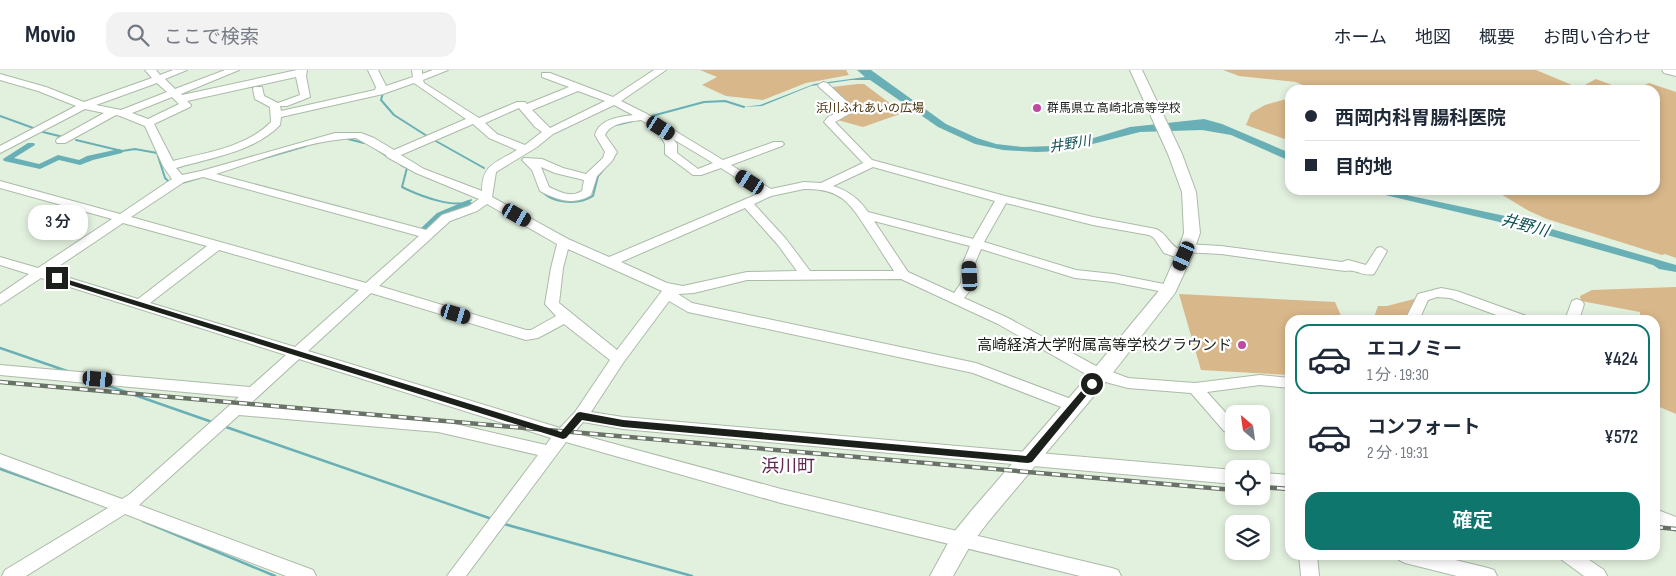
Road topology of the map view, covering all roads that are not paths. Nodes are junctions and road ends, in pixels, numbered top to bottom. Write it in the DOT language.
graph roads {
  1 [pos="150,70"];
  2 [pos="182,70"];
  3 [pos="234,70"];
  4 [pos="374,70"];
  5 [pos="443,70"];
  6 [pos="661,70"];
  7 [pos="1136,70"];
  8 [pos="1668,70"];
  9 [pos="302,72"];
  10 [pos="1676,72"];
  11 [pos="417,75"];
  12 [pos="546,75"];
  13 [pos="0,77"];
  14 [pos="160,78"];
  15 [pos="826,85"];
  16 [pos="576,88"];
  17 [pos="258,89"];
  18 [pos="379,92"];
  19 [pos="176,96"];
  20 [pos="614,101"];
  21 [pos="84,106"];
  22 [pos="525,109"];
  23 [pos="276,110"];
  24 [pos="118,112"];
  25 [pos="645,117"];
  26 [pos="476,121"];
  27 [pos="148,123"];
  28 [pos="37,132"];
  29 [pos="549,132"];
  30 [pos="673,135"];
  31 [pos="61,141"];
  32 [pos="74,144"];
  33 [pos="778,144"];
  34 [pos="0,150"];
  35 [pos="391,155"];
  36 [pos="527,155"];
  37 [pos="872,163"];
  38 [pos="721,164"];
  39 [pos="169,166"];
  40 [pos="203,174"];
  41 [pos="180,178"];
  42 [pos="590,178"];
  43 [pos="0,184"];
  44 [pos="824,186"];
  45 [pos="769,193"];
  46 [pos="486,197"];
  47 [pos="1002,198"];
  48 [pos="748,204"];
  49 [pos="864,215"];
  50 [pos="121,219"];
  51 [pos="428,234"];
  52 [pos="564,242"];
  53 [pos="977,244"];
  54 [pos="216,246"];
  55 [pos="1381,251"];
  56 [pos="1185,252"];
  57 [pos="0,261"];
  58 [pos="608,263"];
  59 [pos="40,273"];
  60 [pos="804,274"];
  61 [pos="903,276"];
  62 [pos="369,288"];
  63 [pos="671,289"];
  64 [pos="1169,289"];
  65 [pos="956,299"];
  66 [pos="0,300"];
  67 [pos="140,304"];
  68 [pos="1577,304"];
  69 [pos="1414,315"];
  70 [pos="1495,315"];
  71 [pos="1574,315"];
  72 [pos="565,317"];
  73 [pos="298,353"];
  74 [pos="618,359"];
  75 [pos="0,370"];
  76 [pos="1101,374"];
  77 [pos="1285,382"];
  78 [pos="1195,388"];
  79 [pos="254,393"];
  80 [pos="1074,406"];
  81 [pos="237,409"];
  82 [pos="580,416"];
  83 [pos="1225,422"];
  84 [pos="563,436"];
  85 [pos="550,452"];
  86 [pos="0,460"];
  87 [pos="1028,460"];
  88 [pos="1225,476"];
  89 [pos="1270,481"];
  90 [pos="1285,482"];
  91 [pos="126,506"];
  92 [pos="1660,518"];
  93 [pos="1676,524"];
  94 [pos="962,539"];
  95 [pos="1308,560"];
  96 [pos="1424,560"];
  97 [pos="1575,560"];
  98 [pos="11,576"];
  99 [pos="307,576"];
  100 [pos="456,576"];
  101 [pos="941,576"];
  102 [pos="1112,576"];
  103 [pos="1310,576"];
  104 [pos="1488,576"];
  105 [pos="1598,576"];
  1 -- 14 [label="street"];
  2 -- 14 [label="street"];
  3 -- 19 [label="street"];
  4 -- 18 [label="street"];
  5 -- 11 [label="street"];
  6 -- 20 [label="street"];
  7 -- 56 [label="main road"];
  8 -- 10 [label="main road"];
  9 -- 19 [label="street"];
  9 -- 23 [label="street"];
  11 -- 18 [label="street"];
  11 -- 26 [label="street"];
  12 -- 16 [label="street"];
  13 -- 21 [label="street"];
  14 -- 19 [label="street"];
  14 -- 21 [label="street"];
  15 -- 37 [label="street"];
  16 -- 20 [label="street"];
  16 -- 22 [label="street"];
  17 -- 23 [label="street"];
  18 -- 23 [label="street"];
  19 -- 24 [label="street"];
  19 -- 27 [label="street"];
  20 -- 25 [label="street"];
  20 -- 29 [label="street"];
  21 -- 24 [label="street"];
  21 -- 28 [label="street"];
  22 -- 26 [label="street"];
  22 -- 29 [label="street"];
  23 -- 39 [label="street"];
  24 -- 27 [label="street"];
  24 -- 31 [label="street"];
  25 -- 30 [label="street"];
  25 -- 42 [label="street"];
  26 -- 35 [label="street"];
  26 -- 36 [label="street"];
  27 -- 39 [label="street"];
  28 -- 31 [label="street"];
  28 -- 34 [label="street"];
  29 -- 36 [label="street"];
  30 -- 38 [label="street"];
  30 -- 38 [label="street"];
  31 -- 32 [label="street"];
  33 -- 38 [label="street"];
  35 -- 40 [label="street"];
  35 -- 46 [label="street"];
  36 -- 42 [label="street"];
  36 -- 42 [label="street"];
  36 -- 46 [label="street"];
  37 -- 44 [label="street"];
  37 -- 47 [label="street"];
  38 -- 45 [label="street"];
  39 -- 41 [label="street"];
  40 -- 41 [label="street"];
  40 -- 51 [label="street"];
  41 -- 50 [label="street"];
  43 -- 50 [label="street"];
  44 -- 45 [label="street"];
  44 -- 49 [label="street"];
  45 -- 48 [label="street"];
  46 -- 51 [label="street"];
  46 -- 52 [label="street"];
  47 -- 53 [label="street"];
  47 -- 56 [label="street"];
  48 -- 58 [label="street"];
  48 -- 60 [label="street"];
  49 -- 53 [label="street"];
  49 -- 61 [label="street"];
  50 -- 54 [label="street"];
  50 -- 59 [label="street"];
  51 -- 62 [label="street"];
  52 -- 58 [label="street"];
  52 -- 72 [label="street"];
  53 -- 64 [label="street"];
  53 -- 65 [label="street"];
  54 -- 62 [label="street"];
  54 -- 67 [label="street"];
  55 -- 56 [label="street"];
  56 -- 64 [label="main road"];
  57 -- 59 [label="street"];
  58 -- 63 [label="street"];
  59 -- 66 [label="street"];
  59 -- 67 [label="street"];
  60 -- 61 [label="street"];
  60 -- 63 [label="street"];
  61 -- 65 [label="street"];
  62 -- 72 [label="street"];
  62 -- 73 [label="street"];
  63 -- 74 [label="street"];
  63 -- 80 [label="street"];
  64 -- 76 [label="main road"];
  65 -- 76 [label="street"];
  67 -- 73 [label="street"];
  68 -- 71 [label="street"];
  69 -- 70 [label="street"];
  72 -- 74 [label="street"];
  73 -- 79 [label="street"];
  73 -- 84 [label="street"];
  74 -- 82 [label="street"];
  75 -- 79 [label="street"];
  76 -- 78 [label="street"];
  76 -- 80 [label="main road"];
  77 -- 78 [label="street"];
  78 -- 83 [label="street"];
  79 -- 81 [label="street"];
  80 -- 87 [label="main road"];
  81 -- 85 [label="street"];
  81 -- 91 [label="street"];
  82 -- 84 [label="street"];
  82 -- 87 [label="street"];
  84 -- 85 [label="street"];
  84 -- 94 [label="street"];
  85 -- 100 [label="street"];
  86 -- 91 [label="street"];
  87 -- 88 [label="street"];
  87 -- 94 [label="main road"];
  89 -- 90 [label="street"];
  91 -- 98 [label="street"];
  91 -- 99 [label="street"];
  92 -- 93 [label="street"];
  94 -- 101 [label="main road"];
  94 -- 102 [label="street"];
  95 -- 103 [label="street"];
  96 -- 104 [label="street"];
  97 -- 105 [label="street"];
}
